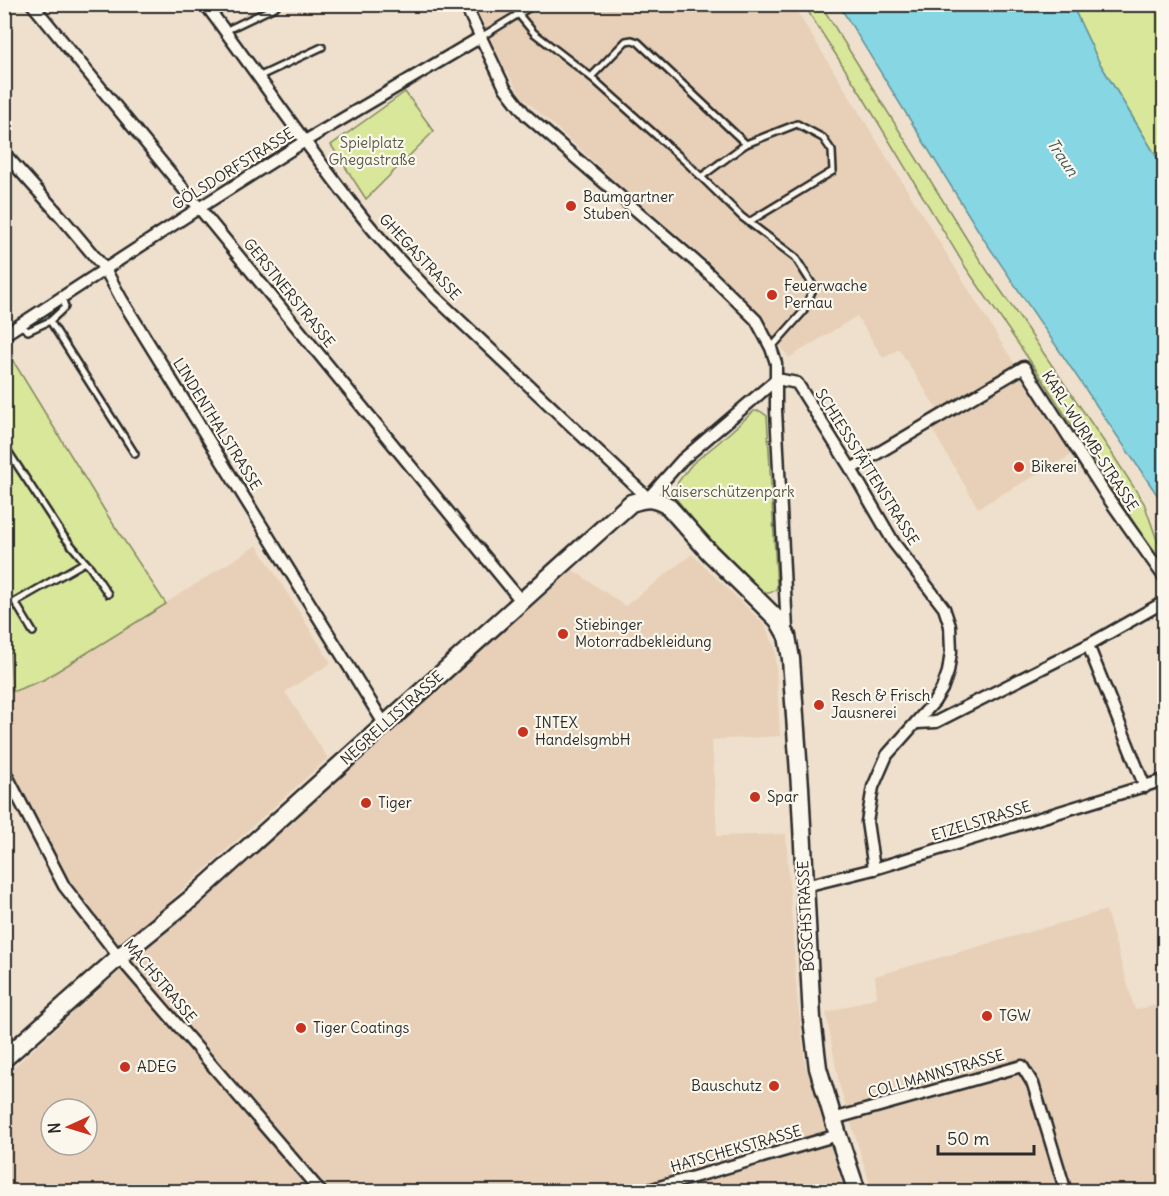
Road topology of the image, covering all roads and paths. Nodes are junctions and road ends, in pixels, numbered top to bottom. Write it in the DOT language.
graph roads {
  1 [pos="32,4"];
  2 [pos="205,4"];
  3 [pos="278,4"];
  4 [pos="465,4"];
  5 [pos="513,4"];
  6 [pos="536,4"];
  7 [pos="519,15"];
  8 [pos="225,31"];
  9 [pos="481,37"];
  10 [pos="322,47"];
  11 [pos="258,76"];
  12 [pos="591,78"];
  13 [pos="305,141"];
  14 [pos="746,144"];
  15 [pos="4,153"];
  16 [pos="701,177"];
  17 [pos="199,208"];
  18 [pos="749,222"];
  19 [pos="105,269"];
  20 [pos="62,297"];
  21 [pos="50,321"];
  22 [pos="20,325"];
  23 [pos="6,332"];
  24 [pos="771,348"];
  25 [pos="777,379"];
  26 [pos="4,445"];
  27 [pos="135,454"];
  28 [pos="851,470"];
  29 [pos="648,498"];
  30 [pos="85,562"];
  31 [pos="1164,577"];
  32 [pos="108,594"];
  33 [pos="522,602"];
  34 [pos="1164,602"];
  35 [pos="33,632"];
  36 [pos="787,636"];
  37 [pos="1088,645"];
  38 [pos="917,723"];
  39 [pos="385,725"];
  40 [pos="4,770"];
  41 [pos="1164,780"];
  42 [pos="1144,788"];
  43 [pos="874,869"];
  44 [pos="805,886"];
  45 [pos="119,957"];
  46 [pos="4,1059"];
  47 [pos="836,1127"];
  48 [pos="321,1191"];
  49 [pos="642,1191"];
  50 [pos="857,1191"];
  51 [pos="1066,1191"];
  1 -- 17 [label="street, GERSTNERSTRASSE"];
  2 -- 8 [label="street, GHEGASTRASSE"];
  3 -- 8 [label="lane"];
  4 -- 9 [label="street"];
  5 -- 7 [label="lane"];
  6 -- 7 [label="lane"];
  7 -- 9 [label="lane"];
  7 -- 12 [label="lane"];
  8 -- 11 [label="street, GHEGASTRASSE"];
  9 -- 13 [label="street, GÖLSDORFSTRASSE"];
  9 -- 24 [label="street"];
  10 -- 11 [label="lane"];
  11 -- 13 [label="street, GHEGASTRASSE"];
  12 -- 14 [label="lane"];
  12 -- 16 [label="lane"];
  13 -- 17 [label="street, GÖLSDORFSTRASSE"];
  13 -- 29 [label="street, GHEGASTRASSE"];
  14 -- 16 [label="lane"];
  14 -- 18 [label="lane"];
  15 -- 19 [label="street, LINDENTHALSTRASSE"];
  16 -- 18 [label="lane"];
  17 -- 19 [label="street, GÖLSDORFSTRASSE"];
  17 -- 33 [label="street, GERSTNERSTRASSE"];
  18 -- 24 [label="lane"];
  19 -- 20 [label="street, GÖLSDORFSTRASSE"];
  19 -- 39 [label="street, LINDENTHALSTRASSE"];
  20 -- 21 [label="lane"];
  20 -- 22 [label="street, GÖLSDORFSTRASSE"];
  21 -- 22 [label="lane"];
  21 -- 27 [label="lane"];
  22 -- 23 [label="street, GÖLSDORFSTRASSE"];
  24 -- 25 [label="street"];
  25 -- 28 [label="street, SCHIESSSTÄTTENSTRASSE"];
  25 -- 29 [label="street, NEGRELLISTRASSE"];
  25 -- 36 [label="street, BOSCHSTRASSE"];
  26 -- 30 [label="lane"];
  28 -- 31 [label="street, KARL-WURMB-STRASSE"];
  28 -- 38 [label="street, SCHIESSSTÄTTENSTRASSE"];
  29 -- 33 [label="main road, NEGRELLISTRASSE"];
  29 -- 36 [label="main road, BOSCHSTRASSE"];
  30 -- 32 [label="lane"];
  30 -- 35 [label="lane"];
  33 -- 39 [label="main road, NEGRELLISTRASSE"];
  34 -- 37 [label="street"];
  36 -- 44 [label="main road, BOSCHSTRASSE"];
  37 -- 38 [label="street"];
  37 -- 42 [label="street"];
  38 -- 43 [label="street, SCHIESSSTÄTTENSTRASSE"];
  39 -- 45 [label="main road, NEGRELLISTRASSE"];
  40 -- 45 [label="street, MACHSTRASSE"];
  41 -- 42 [label="street, ETZELSTRASSE"];
  42 -- 43 [label="street, ETZELSTRASSE"];
  43 -- 44 [label="street, ETZELSTRASSE"];
  44 -- 47 [label="main road, BOSCHSTRASSE"];
  45 -- 46 [label="main road, NEGRELLISTRASSE"];
  45 -- 48 [label="street, MACHSTRASSE"];
  47 -- 49 [label="street, HATSCHEKSTRASSE"];
  47 -- 50 [label="main road, BOSCHSTRASSE"];
  47 -- 51 [label="street, COLLMANNSTRASSE"];
}
